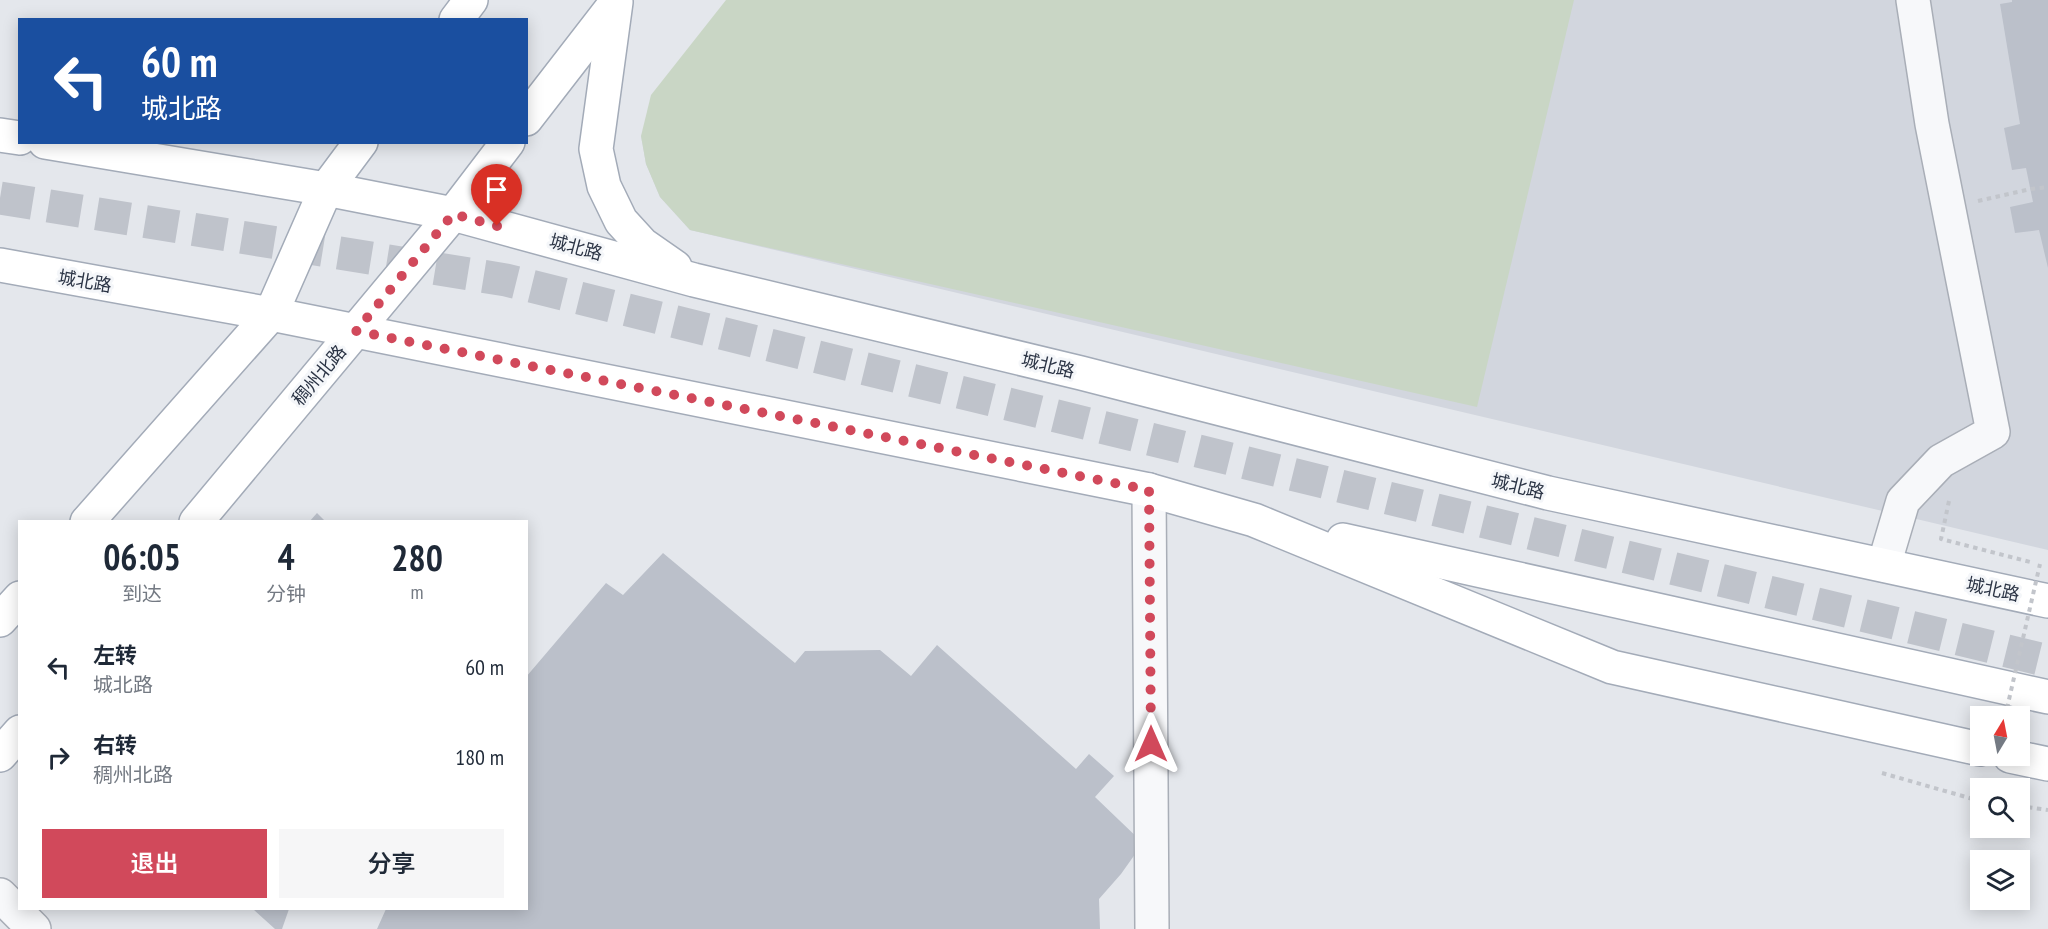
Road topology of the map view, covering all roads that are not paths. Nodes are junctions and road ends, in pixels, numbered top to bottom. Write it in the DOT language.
graph roads {
  1 [pos="471,0"];
  2 [pos="1913,0"];
  3 [pos="617,1"];
  4 [pos="458,18"];
  5 [pos="528,116"];
  6 [pos="0,135"];
  7 [pos="18,138"];
  8 [pos="57,144"];
  9 [pos="360,144"];
  10 [pos="506,144"];
  11 [pos="326,189"];
  12 [pos="453,214"];
  13 [pos="0,266"];
  14 [pos="693,280"];
  15 [pos="272,314"];
  16 [pos="356,331"];
  17 [pos="1149,490"];
  18 [pos="89,520"];
  19 [pos="198,520"];
  20 [pos="1254,520"];
  21 [pos="1884,565"];
  22 [pos="18,600"];
  23 [pos="2048,601"];
  24 [pos="0,620"];
  25 [pos="2048,697"];
  26 [pos="18,734"];
  27 [pos="1970,747"];
  28 [pos="0,755"];
  29 [pos="2030,760"];
  30 [pos="2048,764"];
  31 [pos="0,895"];
  32 [pos="34,929"];
  33 [pos="1152,929"];
  1 -- 4 [label="main road"];
  2 -- 21 [label="street"];
  3 -- 5 [label="main road"];
  3 -- 14 [label="main road"];
  6 -- 7 [label="main road"];
  8 -- 11 [label="main road, 城北路"];
  9 -- 11 [label="main road"];
  10 -- 12 [label="main road, 稠州北路"];
  11 -- 12 [label="main road, 城北路"];
  11 -- 15 [label="main road"];
  12 -- 14 [label="main road, 城北路"];
  12 -- 16 [label="main road, 稠州北路"];
  13 -- 15 [label="main road, 城北路"];
  14 -- 21 [label="main road, 城北路"];
  15 -- 16 [label="main road, 城北路"];
  15 -- 18 [label="main road"];
  16 -- 17 [label="main road, 城北路"];
  16 -- 19 [label="main road, 稠州北路"];
  17 -- 20 [label="main road, 城北路"];
  17 -- 33 [label="street"];
  20 -- 25 [label="main road"];
  20 -- 27 [label="main road, 城北路"];
  21 -- 23 [label="main road, 城北路"];
  22 -- 24 [label="main road"];
  26 -- 28 [label="main road"];
  29 -- 30 [label="main road"];
  31 -- 32 [label="street"];
}
